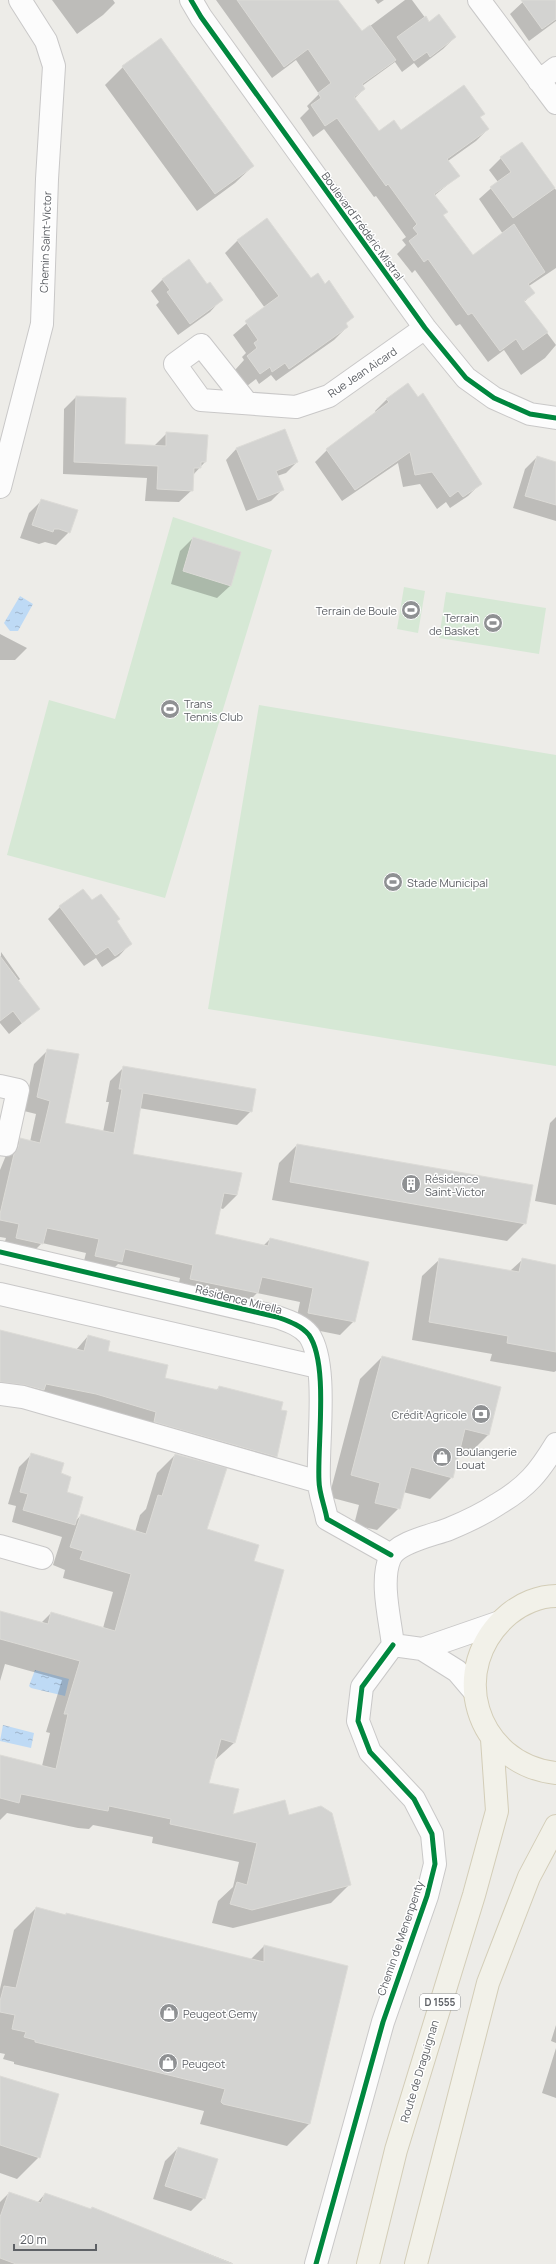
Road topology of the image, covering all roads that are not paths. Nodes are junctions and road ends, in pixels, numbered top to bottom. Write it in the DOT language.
graph roads {
  1 [pos="20,0"];
  2 [pos="191,0"];
  3 [pos="479,0"];
  4 [pos="548,74"];
  5 [pos="556,103"];
  6 [pos="425,328"];
  7 [pos="247,403"];
  8 [pos="556,418"];
  9 [pos="0,487"];
  10 [pos="0,1086"];
  11 [pos="0,1144"];
  12 [pos="0,1252"];
  13 [pos="0,1294"];
  14 [pos="318,1367"];
  15 [pos="0,1394"];
  16 [pos="556,1444"];
  17 [pos="319,1482"];
  18 [pos="0,1546"];
  19 [pos="391,1556"];
  20 [pos="42,1558"];
  21 [pos="554,1593"];
  22 [pos="500,1622"];
  23 [pos="393,1645"];
  24 [pos="422,1649"];
  25 [pos="474,1691"];
  26 [pos="492,1739"];
  27 [pos="556,1773"];
  28 [pos="556,1826"];
  29 [pos="316,2264"];
  30 [pos="368,2264"];
  31 [pos="416,2264"];
  1 -- 9 [label="street, Chemin Saint-Victor"];
  2 -- 6 [label="street, Boulevard Frédéric Mistral"];
  3 -- 4 [label="street"];
  4 -- 5 [label="street"];
  6 -- 7 [label="street, Rue Jean Aicard"];
  6 -- 8 [label="street, Boulevard Frédéric Mistral"];
  10 -- 11 [label="street"];
  12 -- 14 [label="street, Résidence Mirella"];
  13 -- 14 [label="street"];
  14 -- 17 [label="street, Résidence Mirella"];
  15 -- 17 [label="street"];
  16 -- 19 [label="street"];
  17 -- 19 [label="street, Résidence Mirella"];
  18 -- 20 [label="street"];
  19 -- 23 [label="street"];
  21 -- 22 [label="main road"];
  22 -- 24 [label="street"];
  22 -- 25 [label="main road"];
  23 -- 24 [label="street"];
  23 -- 29 [label="street, Chemin de Menenpenty"];
  24 -- 25 [label="street"];
  25 -- 26 [label="main road"];
  26 -- 27 [label="main road"];
  26 -- 30 [label="main road, Route de Draguignan / D 1555"];
  28 -- 31 [label="main road"];
}
